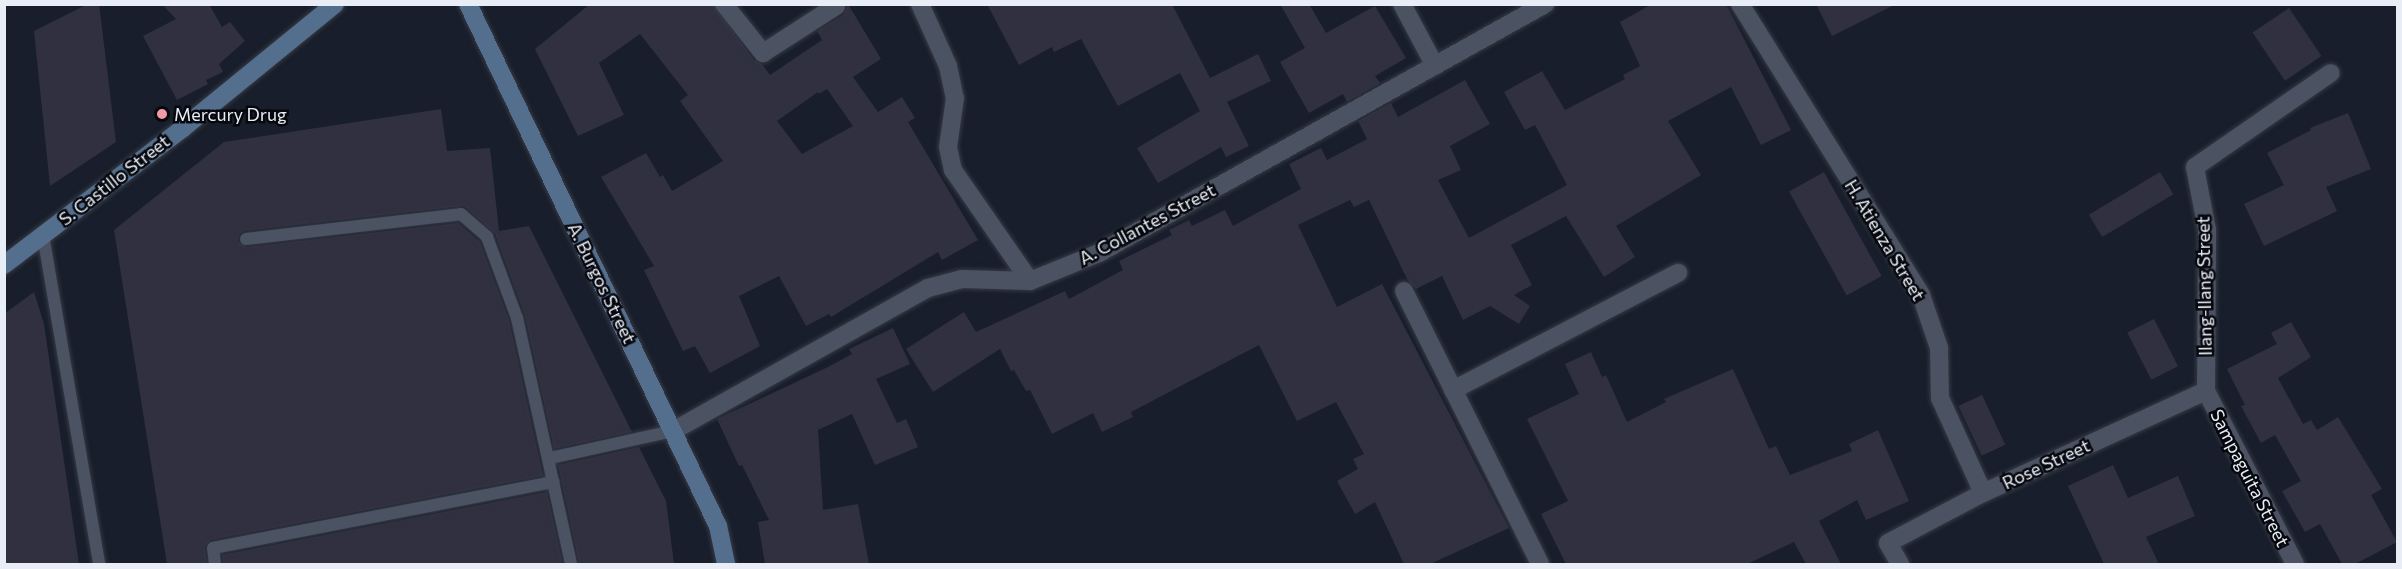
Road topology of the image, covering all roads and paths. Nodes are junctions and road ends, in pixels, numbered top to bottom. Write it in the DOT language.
graph roads {
  1 [pos="335,4"];
  2 [pos="468,4"];
  3 [pos="724,4"];
  4 [pos="920,4"];
  5 [pos="1402,4"];
  6 [pos="1545,4"];
  7 [pos="1740,4"];
  8 [pos="836,6"];
  9 [pos="1436,66"];
  10 [pos="2331,73"];
  11 [pos="43,235"];
  12 [pos="246,239"];
  13 [pos="4,264"];
  14 [pos="1678,273"];
  15 [pos="1030,280"];
  16 [pos="1404,291"];
  17 [pos="1454,390"];
  18 [pos="2206,391"];
  19 [pos="673,431"];
  20 [pos="550,458"];
  21 [pos="554,482"];
  22 [pos="1983,493"];
  23 [pos="99,564"];
  24 [pos="215,564"];
  25 [pos="571,564"];
  26 [pos="726,564"];
  27 [pos="1539,564"];
  28 [pos="1900,564"];
  29 [pos="2295,564"];
  1 -- 11 [label="street, S. Castillo Street"];
  2 -- 19 [label="street, A. Burgos Street"];
  3 -- 8 [label="street"];
  4 -- 15 [label="street"];
  5 -- 9 [label="street"];
  6 -- 9 [label="street, A. Collantes Street"];
  7 -- 22 [label="street, H. Atienza Street"];
  9 -- 15 [label="street, A. Collantes Street"];
  10 -- 18 [label="street, Ilang-Ilang Street"];
  11 -- 13 [label="street, S. Castillo Street"];
  11 -- 23 [label="lane"];
  12 -- 20 [label="lane"];
  14 -- 17 [label="street"];
  15 -- 19 [label="street, A. Collantes Street"];
  16 -- 17 [label="street"];
  17 -- 27 [label="street"];
  18 -- 22 [label="street, Rose Street"];
  18 -- 29 [label="street, Sampaguita Street"];
  19 -- 20 [label="lane"];
  19 -- 26 [label="street, A. Burgos Street"];
  20 -- 21 [label="lane"];
  21 -- 24 [label="lane"];
  21 -- 25 [label="lane"];
  22 -- 28 [label="street, Rose Street"];
}
